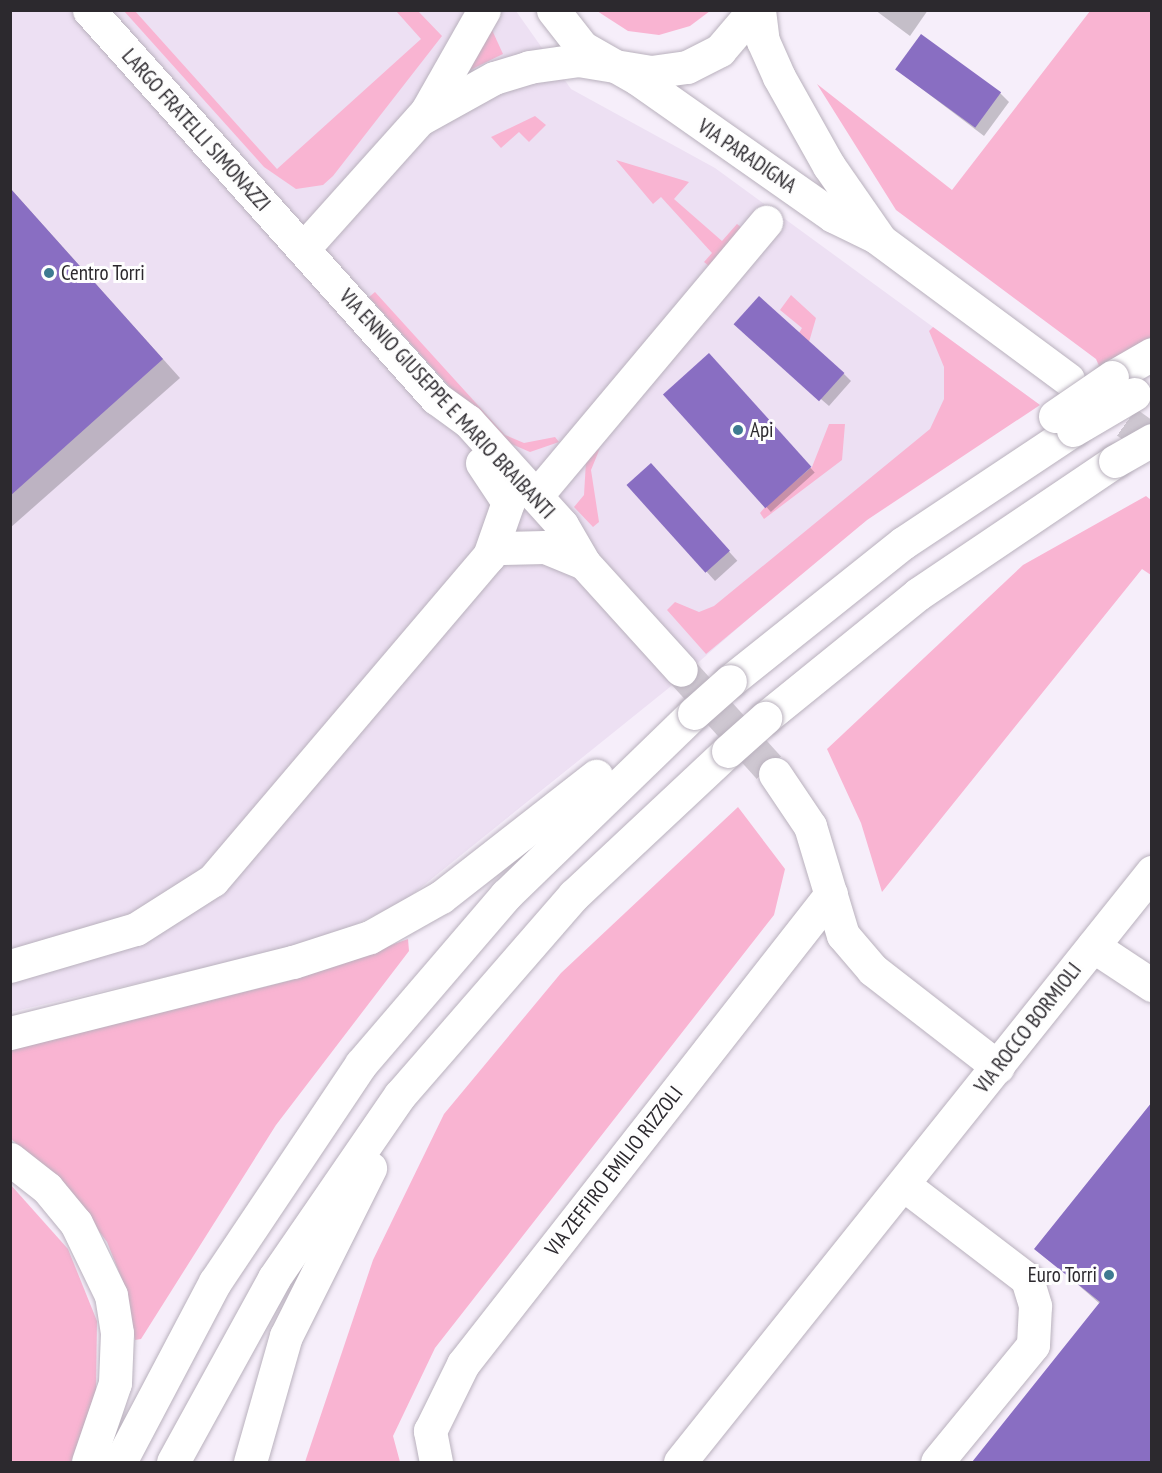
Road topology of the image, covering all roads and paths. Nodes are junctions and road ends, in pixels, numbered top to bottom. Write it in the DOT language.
graph roads {
  1 [pos="89,10"];
  2 [pos="484,10"];
  3 [pos="553,10"];
  4 [pos="754,10"];
  5 [pos="759,10"];
  6 [pos="615,66"];
  7 [pos="420,119"];
  8 [pos="766,222"];
  9 [pos="883,242"];
  10 [pos="303,249"];
  11 [pos="1152,354"];
  12 [pos="1068,379"];
  13 [pos="1133,385"];
  14 [pos="436,398"];
  15 [pos="1152,440"];
  16 [pos="539,501"];
  17 [pos="496,552"];
  18 [pos="584,563"];
  19 [pos="681,670"];
  20 [pos="707,701"];
  21 [pos="775,774"];
  22 [pos="1152,872"];
  23 [pos="831,894"];
  24 [pos="1093,946"];
  25 [pos="10,966"];
  26 [pos="1152,985"];
  27 [pos="10,1033"];
  28 [pos="448,1036"];
  29 [pos="998,1067"];
  30 [pos="10,1159"];
  31 [pos="904,1185"];
  32 [pos="88,1462"];
  33 [pos="120,1462"];
  34 [pos="173,1462"];
  35 [pos="250,1462"];
  36 [pos="436,1462"];
  37 [pos="680,1462"];
  38 [pos="937,1462"];
  1 -- 10 [label="main road, LARGO FRATELLI SIMONAZZI"];
  2 -- 7 [label="main road"];
  3 -- 6 [label="main road, VIA PARADIGNA"];
  4 -- 6 [label="main road, VIA PARADIGNA"];
  5 -- 9 [label="main road, VIA PARADIGNA"];
  6 -- 7 [label="main road"];
  6 -- 9 [label="main road, VIA PARADIGNA"];
  7 -- 10 [label="main road"];
  8 -- 16 [label="main road"];
  9 -- 12 [label="main road, VIA PARADIGNA"];
  10 -- 14 [label="main road, VIA ENNIO GIUSEPPE E MARIO BRAIBANTI"];
  11 -- 13 [label="main road"];
  13 -- 20 [label="main road, bridge"];
  14 -- 16 [label="main road, VIA ENNIO GIUSEPPE E MARIO BRAIBANTI"];
  14 -- 17 [label="main road"];
  15 -- 28 [label="main road, bridge"];
  16 -- 17 [label="main road"];
  16 -- 18 [label="main road, VIA ENNIO GIUSEPPE E MARIO BRAIBANTI"];
  17 -- 18 [label="main road"];
  17 -- 25 [label="main road"];
  18 -- 19 [label="main road, VIA ENNIO GIUSEPPE E MARIO BRAIBANTI"];
  20 -- 27 [label="main road"];
  20 -- 33 [label="main road"];
  21 -- 23 [label="main road"];
  22 -- 24 [label="main road, VIA ROCCO BORMIOLI"];
  23 -- 29 [label="main road"];
  23 -- 36 [label="main road, VIA ZEFFIRO EMILIO RIZZOLI"];
  24 -- 26 [label="main road"];
  24 -- 29 [label="main road, VIA ROCCO BORMIOLI"];
  28 -- 34 [label="main road"];
  28 -- 35 [label="main road"];
  29 -- 31 [label="main road, VIA ROCCO BORMIOLI"];
  30 -- 32 [label="main road"];
  31 -- 37 [label="main road, VIA ROCCO BORMIOLI"];
  31 -- 38 [label="main road"];
}
